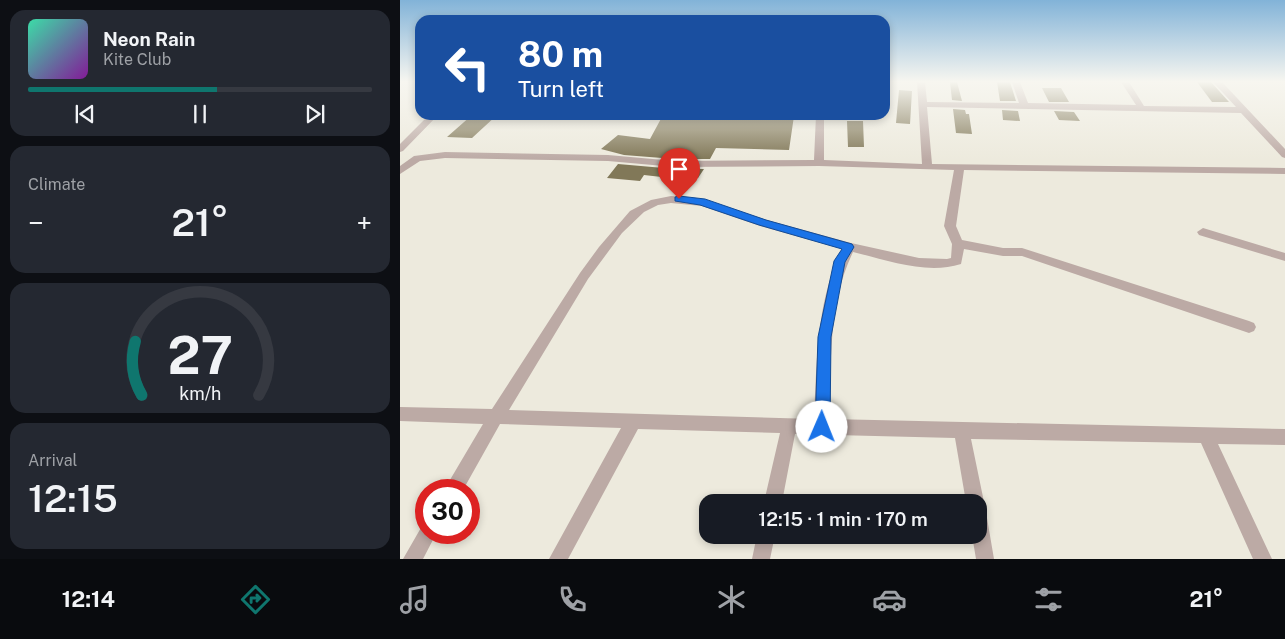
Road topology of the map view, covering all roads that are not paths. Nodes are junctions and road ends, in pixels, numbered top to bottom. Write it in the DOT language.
graph roads {
  1 [pos="923,108"];
  2 [pos="1178,108"];
  3 [pos="1243,110"];
  4 [pos="429,120"];
  5 [pos="820,120"];
  6 [pos="400,149"];
  7 [pos="1285,155"];
  8 [pos="819,163"];
  9 [pos="927,167"];
  10 [pos="960,167"];
  11 [pos="400,171"];
  12 [pos="1285,171"];
  13 [pos="1204,232"];
  14 [pos="958,244"];
  15 [pos="849,247"];
  16 [pos="1285,257"];
  17 [pos="1249,327"];
  18 [pos="400,414"];
  19 [pos="496,417"];
  20 [pos="634,420"];
  21 [pos="789,426"];
  22 [pos="822,427"];
  23 [pos="962,431"];
  24 [pos="1205,434"];
  25 [pos="1285,437"];
  26 [pos="459,479"];
  27 [pos="775,494"];
  28 [pos="974,494"];
  29 [pos="421,544"];
  30 [pos="764,544"];
  31 [pos="982,544"];
  32 [pos="412,559"];
  33 [pos="558,559"];
  34 [pos="761,559"];
  35 [pos="984,559"];
  36 [pos="1263,559"];
  1 -- 9 [label="street"];
  2 -- 3 [label="street"];
  3 -- 7 [label="street"];
  4 -- 6 [label="street"];
  5 -- 8 [label="street"];
  8 -- 9 [label="street"];
  8 -- 11 [label="street"];
  9 -- 10 [label="street"];
  10 -- 12 [label="street"];
  10 -- 14 [label="street"];
  13 -- 16 [label="street"];
  14 -- 15 [label="street"];
  14 -- 17 [label="street"];
  15 -- 19 [label="street"];
  15 -- 22 [label="street"];
  18 -- 19 [label="street"];
  19 -- 20 [label="street"];
  19 -- 26 [label="street"];
  20 -- 21 [label="street"];
  20 -- 33 [label="street"];
  21 -- 22 [label="street"];
  21 -- 27 [label="street"];
  22 -- 23 [label="street"];
  23 -- 24 [label="street"];
  23 -- 28 [label="street"];
  24 -- 25 [label="street"];
  24 -- 36 [label="street"];
  29 -- 32 [label="street"];
  30 -- 34 [label="street"];
  31 -- 35 [label="street"];
}
